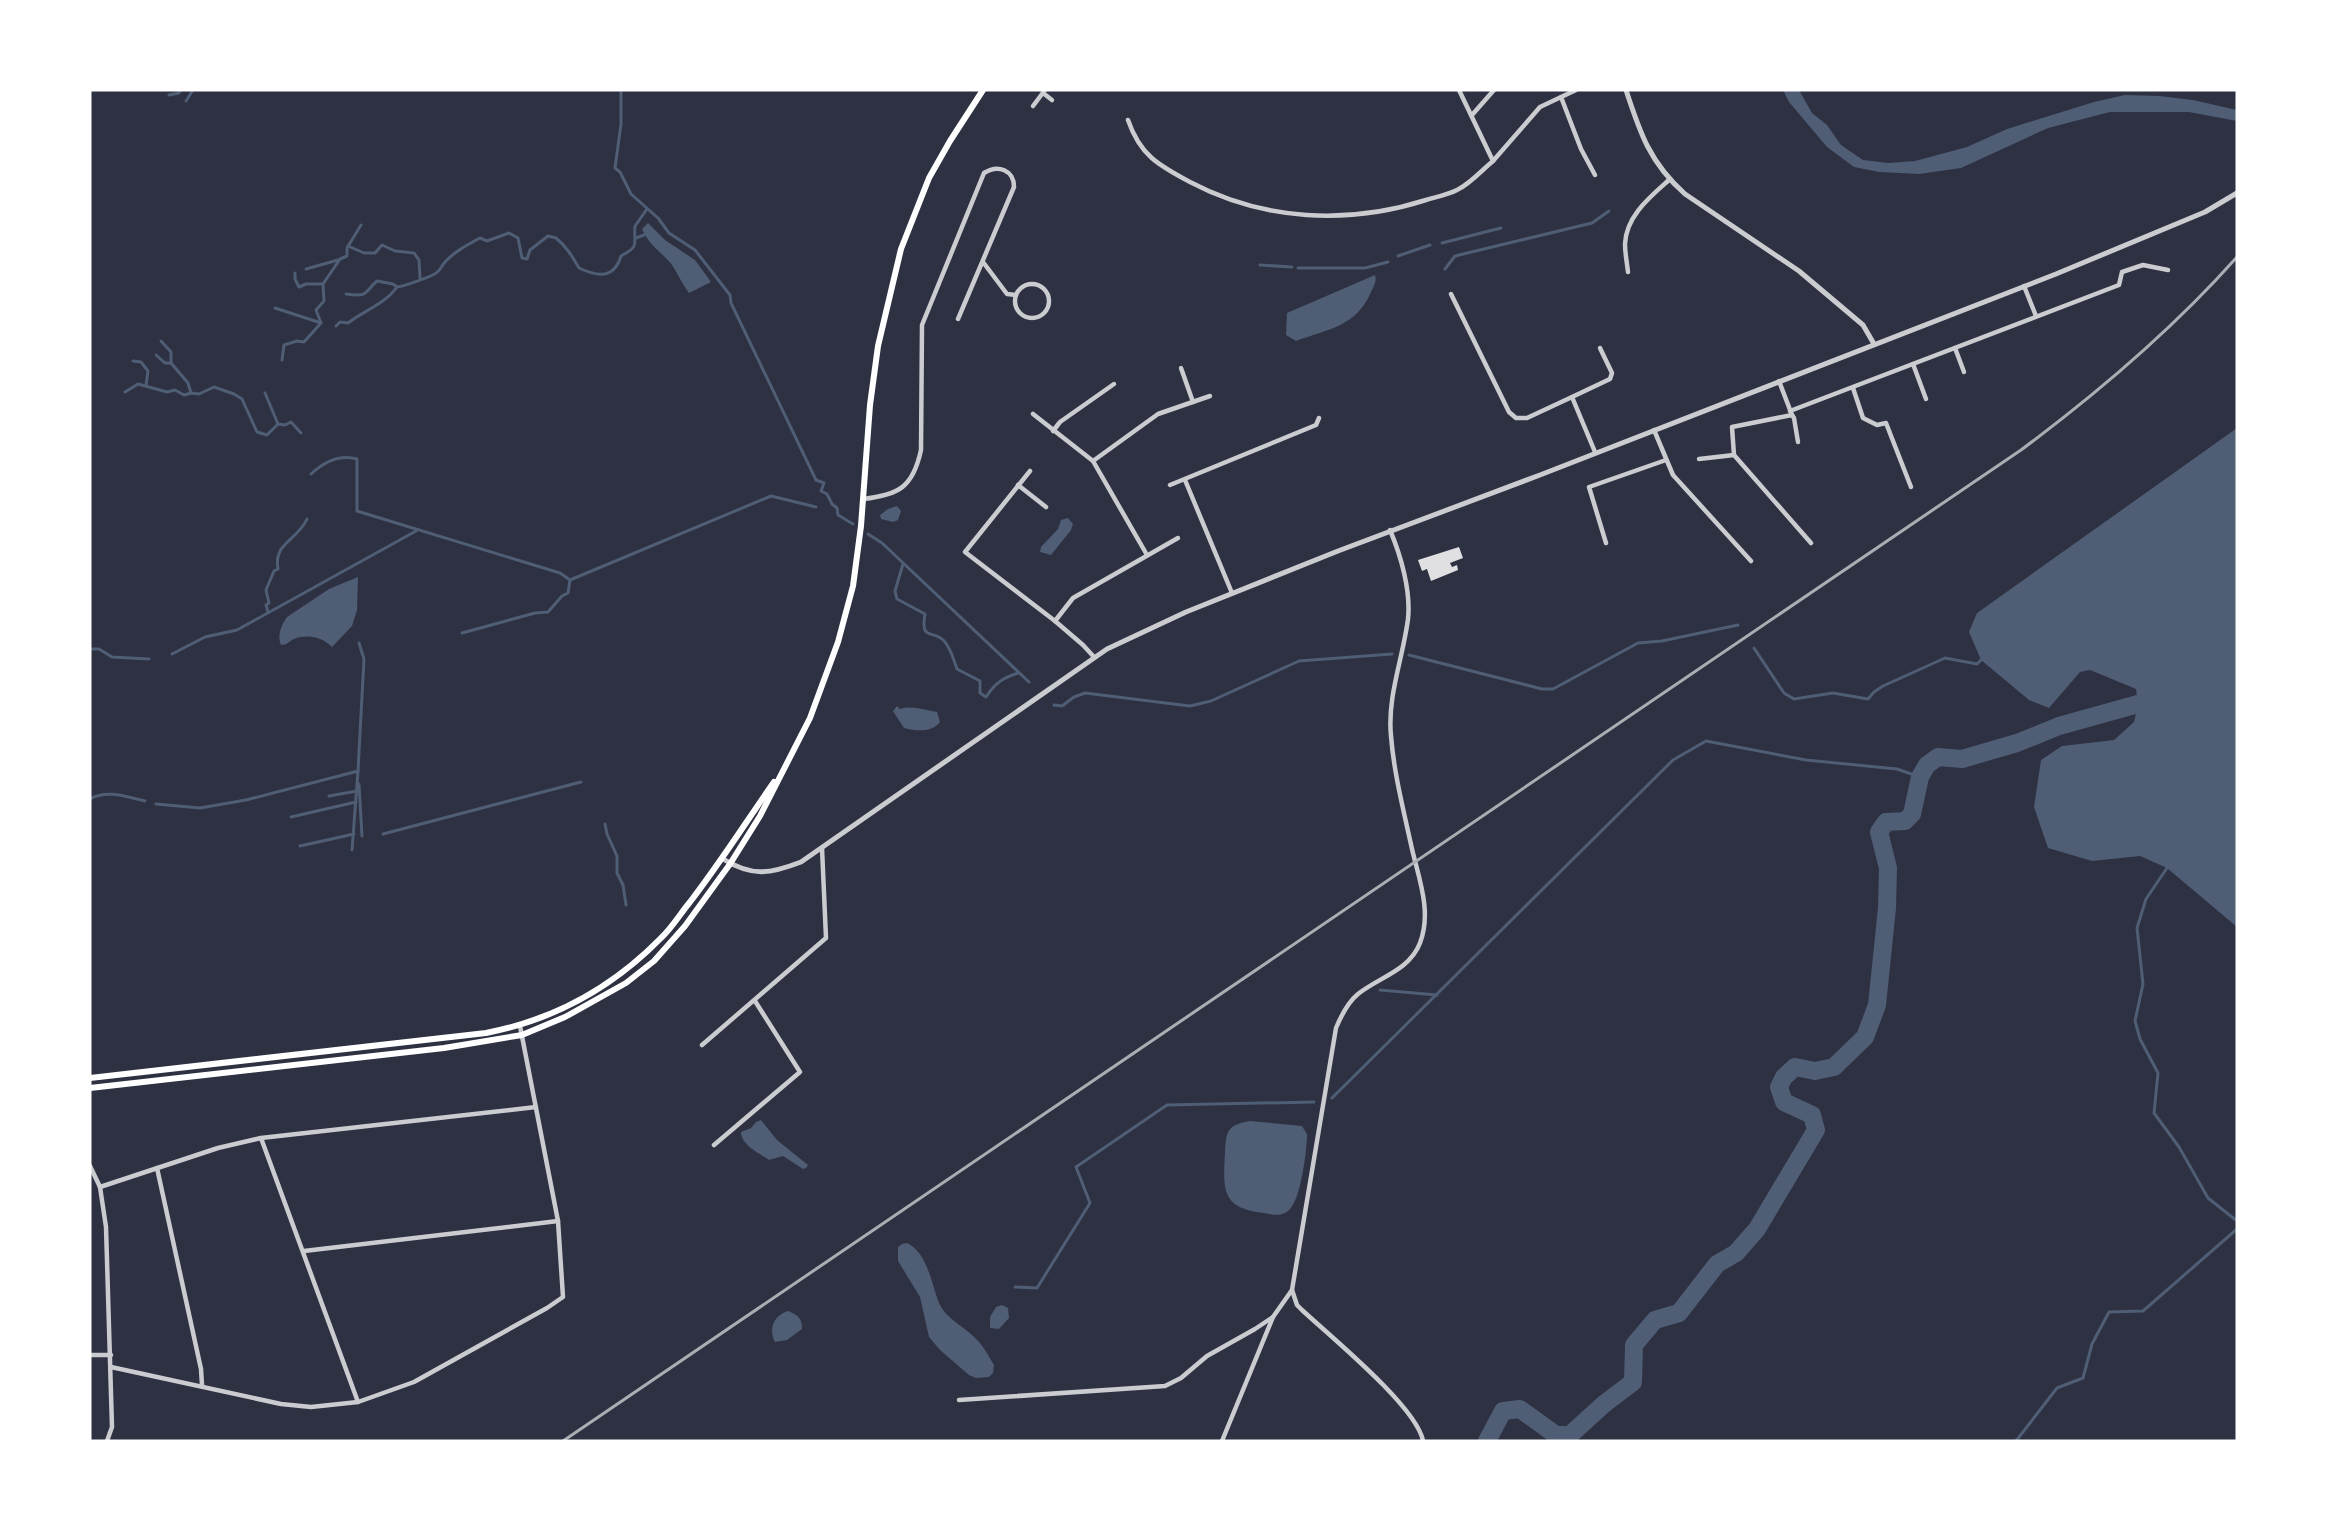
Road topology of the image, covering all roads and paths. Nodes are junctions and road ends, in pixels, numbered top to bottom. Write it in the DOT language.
graph roads {
  1 [pos="983,90"];
  2 [pos="1459,90"];
  3 [pos="1494,90"];
  4 [pos="1576,90"];
  5 [pos="1626,90"];
  6 [pos="1044,91"];
  7 [pos="1561,97"];
  8 [pos="1052,100"];
  9 [pos="1033,106"];
  10 [pos="1472,115"];
  11 [pos="1128,120"];
  12 [pos="1493,162"];
  13 [pos="1595,176"];
  14 [pos="1669,180"];
  15 [pos="2237,193"];
  16 [pos="983,262"];
  17 [pos="2168,270"];
  18 [pos="1628,272"];
  19 [pos="2024,286"];
  20 [pos="1451,294"];
  21 [pos="1016,295"];
  22 [pos="2036,316"];
  23 [pos="958,319"];
  24 [pos="1874,344"];
  25 [pos="1600,348"];
  26 [pos="1955,348"];
  27 [pos="1913,364"];
  28 [pos="1181,368"];
  29 [pos="1964,372"];
  30 [pos="1779,381"];
  31 [pos="1114,384"];
  32 [pos="1853,388"];
  33 [pos="1210,396"];
  34 [pos="1572,397"];
  35 [pos="1926,399"];
  36 [pos="1193,402"];
  37 [pos="1791,413"];
  38 [pos="1033,414"];
  39 [pos="1319,418"];
  40 [pos="1654,430"];
  41 [pos="1053,431"];
  42 [pos="1798,442"];
  43 [pos="1595,452"];
  44 [pos="1734,455"];
  45 [pos="1699,459"];
  46 [pos="1666,460"];
  47 [pos="1093,461"];
  48 [pos="1030,471"];
  49 [pos="1185,480"];
  50 [pos="1018,485"];
  51 [pos="1170,485"];
  52 [pos="1911,487"];
  53 [pos="863,499"];
  54 [pos="1046,507"];
  55 [pos="1390,530"];
  56 [pos="1178,538"];
  57 [pos="1606,543"];
  58 [pos="1811,543"];
  59 [pos="1147,555"];
  60 [pos="1751,561"];
  61 [pos="1232,593"];
  62 [pos="1055,621"];
  63 [pos="1094,657"];
  64 [pos="786,764"];
  65 [pos="822,848"];
  66 [pos="723,859"];
  67 [pos="730,864"];
  68 [pos="755,1001"];
  69 [pos="520,1026"];
  70 [pos="522,1035"];
  71 [pos="702,1045"];
  72 [pos="90,1078"];
  73 [pos="90,1088"];
  74 [pos="536,1107"];
  75 [pos="261,1138"];
  76 [pos="714,1145"];
  77 [pos="90,1166"];
  78 [pos="157,1167"];
  79 [pos="100,1187"];
  80 [pos="558,1221"];
  81 [pos="304,1251"];
  82 [pos="1292,1290"];
  83 [pos="1273,1317"];
  84 [pos="90,1355"];
  85 [pos="111,1355"];
  86 [pos="111,1367"];
  87 [pos="202,1385"];
  88 [pos="959,1400"];
  89 [pos="358,1402"];
  90 [pos="107,1441"];
  91 [pos="1222,1441"];
  92 [pos="1423,1441"];
  1 -- 53 [label="main road"];
  2 -- 10 [label="street"];
  3 -- 10 [label="street"];
  4 -- 7 [label="street"];
  5 -- 14 [label="street"];
  6 -- 8 [label="street"];
  6 -- 9 [label="street"];
  7 -- 12 [label="street"];
  7 -- 13 [label="street"];
  10 -- 12 [label="street"];
  11 -- 12 [label="street"];
  14 -- 18 [label="street"];
  14 -- 24 [label="street"];
  15 -- 19 [label="street"];
  16 -- 21 [label="street"];
  16 -- 23 [label="street"];
  16 -- 53 [label="street"];
  17 -- 22 [label="street"];
  19 -- 22 [label="street"];
  19 -- 24 [label="street"];
  20 -- 34 [label="street"];
  21 -- 21 [label="street"];
  22 -- 26 [label="street"];
  24 -- 30 [label="street"];
  25 -- 34 [label="street"];
  26 -- 27 [label="street"];
  26 -- 29 [label="street"];
  27 -- 32 [label="street"];
  27 -- 35 [label="street"];
  28 -- 36 [label="street"];
  30 -- 37 [label="street"];
  30 -- 40 [label="street"];
  31 -- 41 [label="street"];
  32 -- 37 [label="street"];
  32 -- 52 [label="street"];
  33 -- 36 [label="street"];
  34 -- 43 [label="street"];
  36 -- 47 [label="street"];
  37 -- 42 [label="street"];
  37 -- 44 [label="street"];
  38 -- 41 [label="street"];
  39 -- 49 [label="street"];
  40 -- 43 [label="street"];
  40 -- 46 [label="street"];
  41 -- 47 [label="street"];
  43 -- 55 [label="street"];
  44 -- 45 [label="street"];
  44 -- 58 [label="street"];
  46 -- 57 [label="street"];
  46 -- 60 [label="street"];
  47 -- 59 [label="street"];
  48 -- 50 [label="street"];
  49 -- 51 [label="street"];
  49 -- 61 [label="street"];
  50 -- 54 [label="street"];
  50 -- 62 [label="street"];
  53 -- 64 [label="main road"];
  55 -- 61 [label="street"];
  55 -- 82 [label="street"];
  56 -- 59 [label="street"];
  59 -- 62 [label="street"];
  61 -- 63 [label="street"];
  62 -- 63 [label="street"];
  63 -- 65 [label="street"];
  64 -- 66 [label="main road"];
  64 -- 67 [label="main road"];
  65 -- 67 [label="street"];
  65 -- 68 [label="street"];
  66 -- 67 [label="street"];
  66 -- 69 [label="main road"];
  67 -- 70 [label="main road"];
  68 -- 71 [label="street"];
  68 -- 76 [label="street"];
  69 -- 70 [label="street"];
  69 -- 72 [label="main road"];
  70 -- 73 [label="main road"];
  70 -- 74 [label="street"];
  74 -- 75 [label="street"];
  74 -- 80 [label="street"];
  75 -- 78 [label="street"];
  75 -- 81 [label="street"];
  77 -- 79 [label="street"];
  78 -- 79 [label="street"];
  78 -- 87 [label="street"];
  79 -- 85 [label="street"];
  80 -- 81 [label="street"];
  80 -- 89 [label="street"];
  81 -- 89 [label="street"];
  82 -- 83 [label="street"];
  82 -- 92 [label="street"];
  83 -- 88 [label="street"];
  83 -- 91 [label="street"];
  84 -- 85 [label="street"];
  85 -- 86 [label="street"];
  86 -- 87 [label="street"];
  86 -- 90 [label="street"];
  87 -- 89 [label="street"];
}
